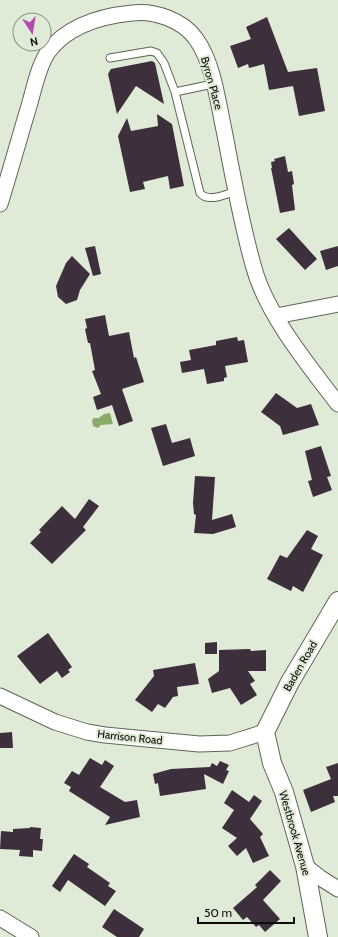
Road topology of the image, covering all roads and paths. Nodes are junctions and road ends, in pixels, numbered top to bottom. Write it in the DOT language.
graph roads {
  1 [pos="110,58"];
  2 [pos="214,84"];
  3 [pos="175,92"];
  4 [pos="236,191"];
  5 [pos="0,204"];
  6 [pos="338,304"];
  7 [pos="276,316"];
  8 [pos="338,404"];
  9 [pos="338,601"];
  10 [pos="0,696"];
  11 [pos="265,732"];
  12 [pos="305,866"];
  13 [pos="338,889"];
  14 [pos="0,918"];
  15 [pos="32,937"];
  16 [pos="318,937"];
  1 -- 3 [label="lane"];
  2 -- 3 [label="lane"];
  2 -- 4 [label="street, Byron Place"];
  2 -- 5 [label="street, Byron Place"];
  3 -- 4 [label="lane"];
  4 -- 7 [label="street, Byron Place"];
  6 -- 7 [label="street"];
  7 -- 8 [label="street, Byron Place"];
  9 -- 11 [label="street, Baden Road"];
  10 -- 11 [label="street, Harrison Road"];
  11 -- 12 [label="street, Westbrook Avenue"];
  12 -- 13 [label="street"];
  12 -- 16 [label="street, Westbrook Avenue"];
  14 -- 15 [label="street"];
}
